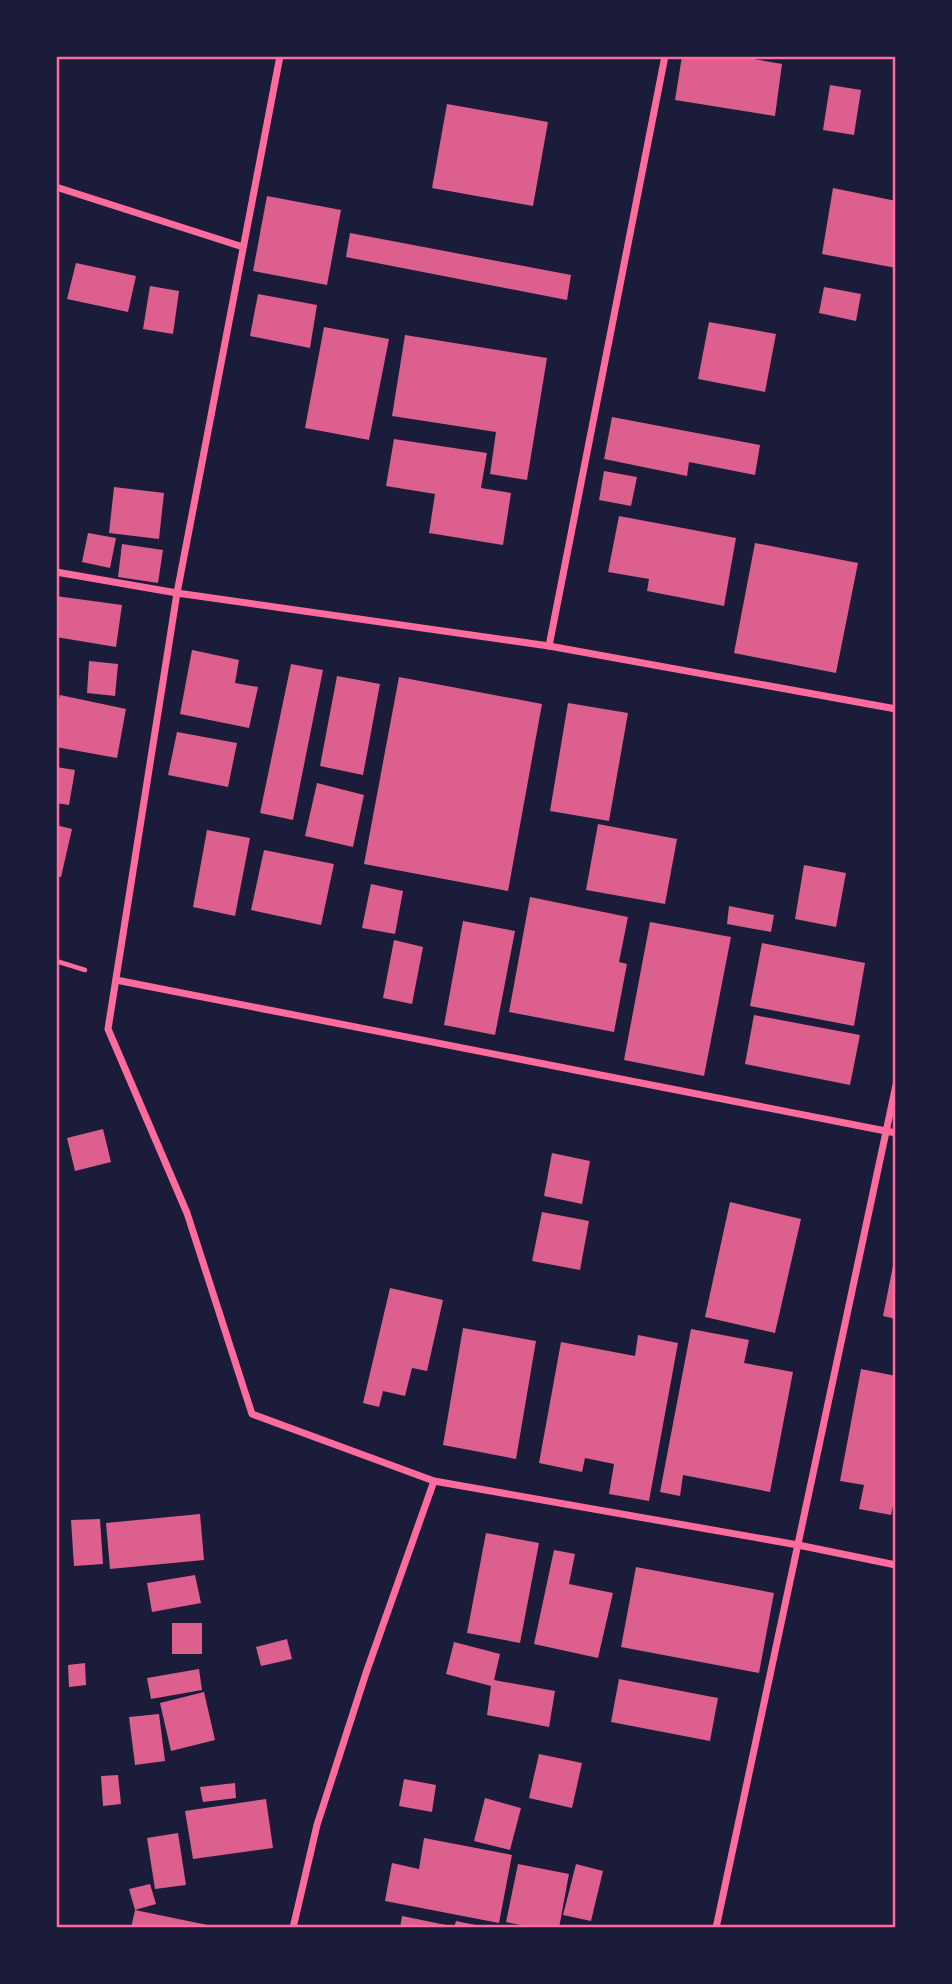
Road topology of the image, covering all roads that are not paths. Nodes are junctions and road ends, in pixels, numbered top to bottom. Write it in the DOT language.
graph roads {
  1 [pos="280,56"];
  2 [pos="665,56"];
  3 [pos="56,187"];
  4 [pos="243,247"];
  5 [pos="56,572"];
  6 [pos="177,593"];
  7 [pos="549,646"];
  8 [pos="896,709"];
  9 [pos="116,980"];
  10 [pos="896,1085"];
  11 [pos="886,1131"];
  12 [pos="896,1133"];
  13 [pos="434,1481"];
  14 [pos="798,1545"];
  15 [pos="896,1565"];
  16 [pos="293,1928"];
  17 [pos="716,1928"];
  1 -- 4 [label="street"];
  2 -- 7 [label="street"];
  3 -- 4 [label="street"];
  4 -- 6 [label="street"];
  5 -- 6 [label="street"];
  6 -- 7 [label="street"];
  6 -- 9 [label="street"];
  7 -- 8 [label="street"];
  9 -- 11 [label="street"];
  9 -- 13 [label="street"];
  10 -- 11 [label="street"];
  11 -- 12 [label="street"];
  11 -- 14 [label="street"];
  13 -- 14 [label="street"];
  13 -- 16 [label="street"];
  14 -- 15 [label="street"];
  14 -- 17 [label="street"];
}
